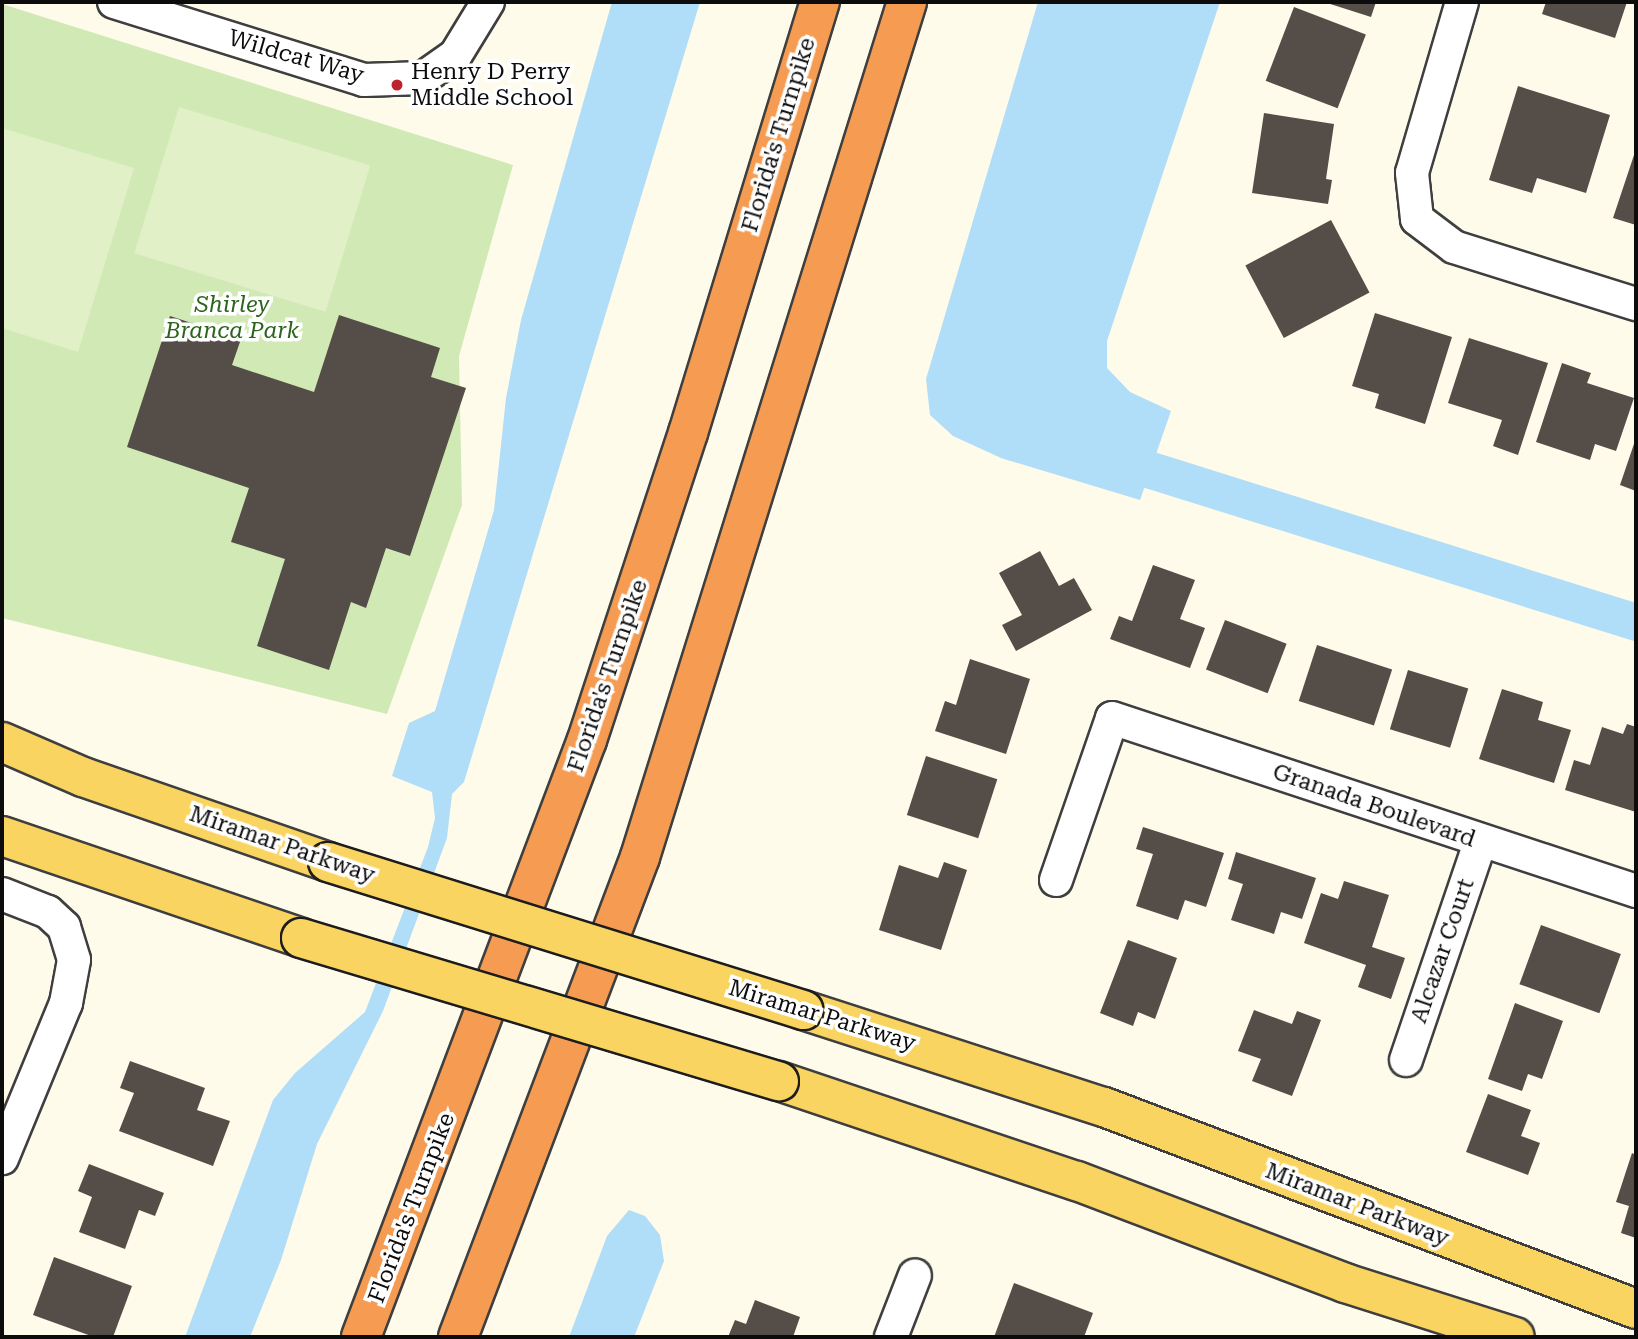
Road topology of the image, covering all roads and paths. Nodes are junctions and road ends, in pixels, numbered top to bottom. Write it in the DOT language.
graph roads {
  1 [pos="114,2"];
  2 [pos="488,2"];
  3 [pos="820,2"];
  4 [pos="907,2"];
  5 [pos="1462,2"];
  6 [pos="1636,304"];
  7 [pos="2,742"];
  8 [pos="2,836"];
  9 [pos="1480,842"];
  10 [pos="1056,880"];
  11 [pos="1636,891"];
  12 [pos="2,894"];
  13 [pos="1406,1060"];
  14 [pos="2,1158"];
  15 [pos="915,1275"];
  16 [pos="1636,1309"];
  17 [pos="361,1337"];
  18 [pos="458,1337"];
  19 [pos="891,1337"];
  20 [pos="1515,1337"];
  1 -- 2 [label="street, Wildcat Way"];
  3 -- 17 [label="highway, Florida's Turnpike"];
  4 -- 18 [label="highway"];
  5 -- 6 [label="street"];
  7 -- 16 [label="main road, Miramar Parkway, bridge"];
  8 -- 20 [label="main road, bridge"];
  9 -- 10 [label="street, Granada Boulevard"];
  9 -- 11 [label="street, Granada Boulevard"];
  9 -- 13 [label="street, Alcazar Court"];
  12 -- 14 [label="street"];
  15 -- 19 [label="street"];
}
